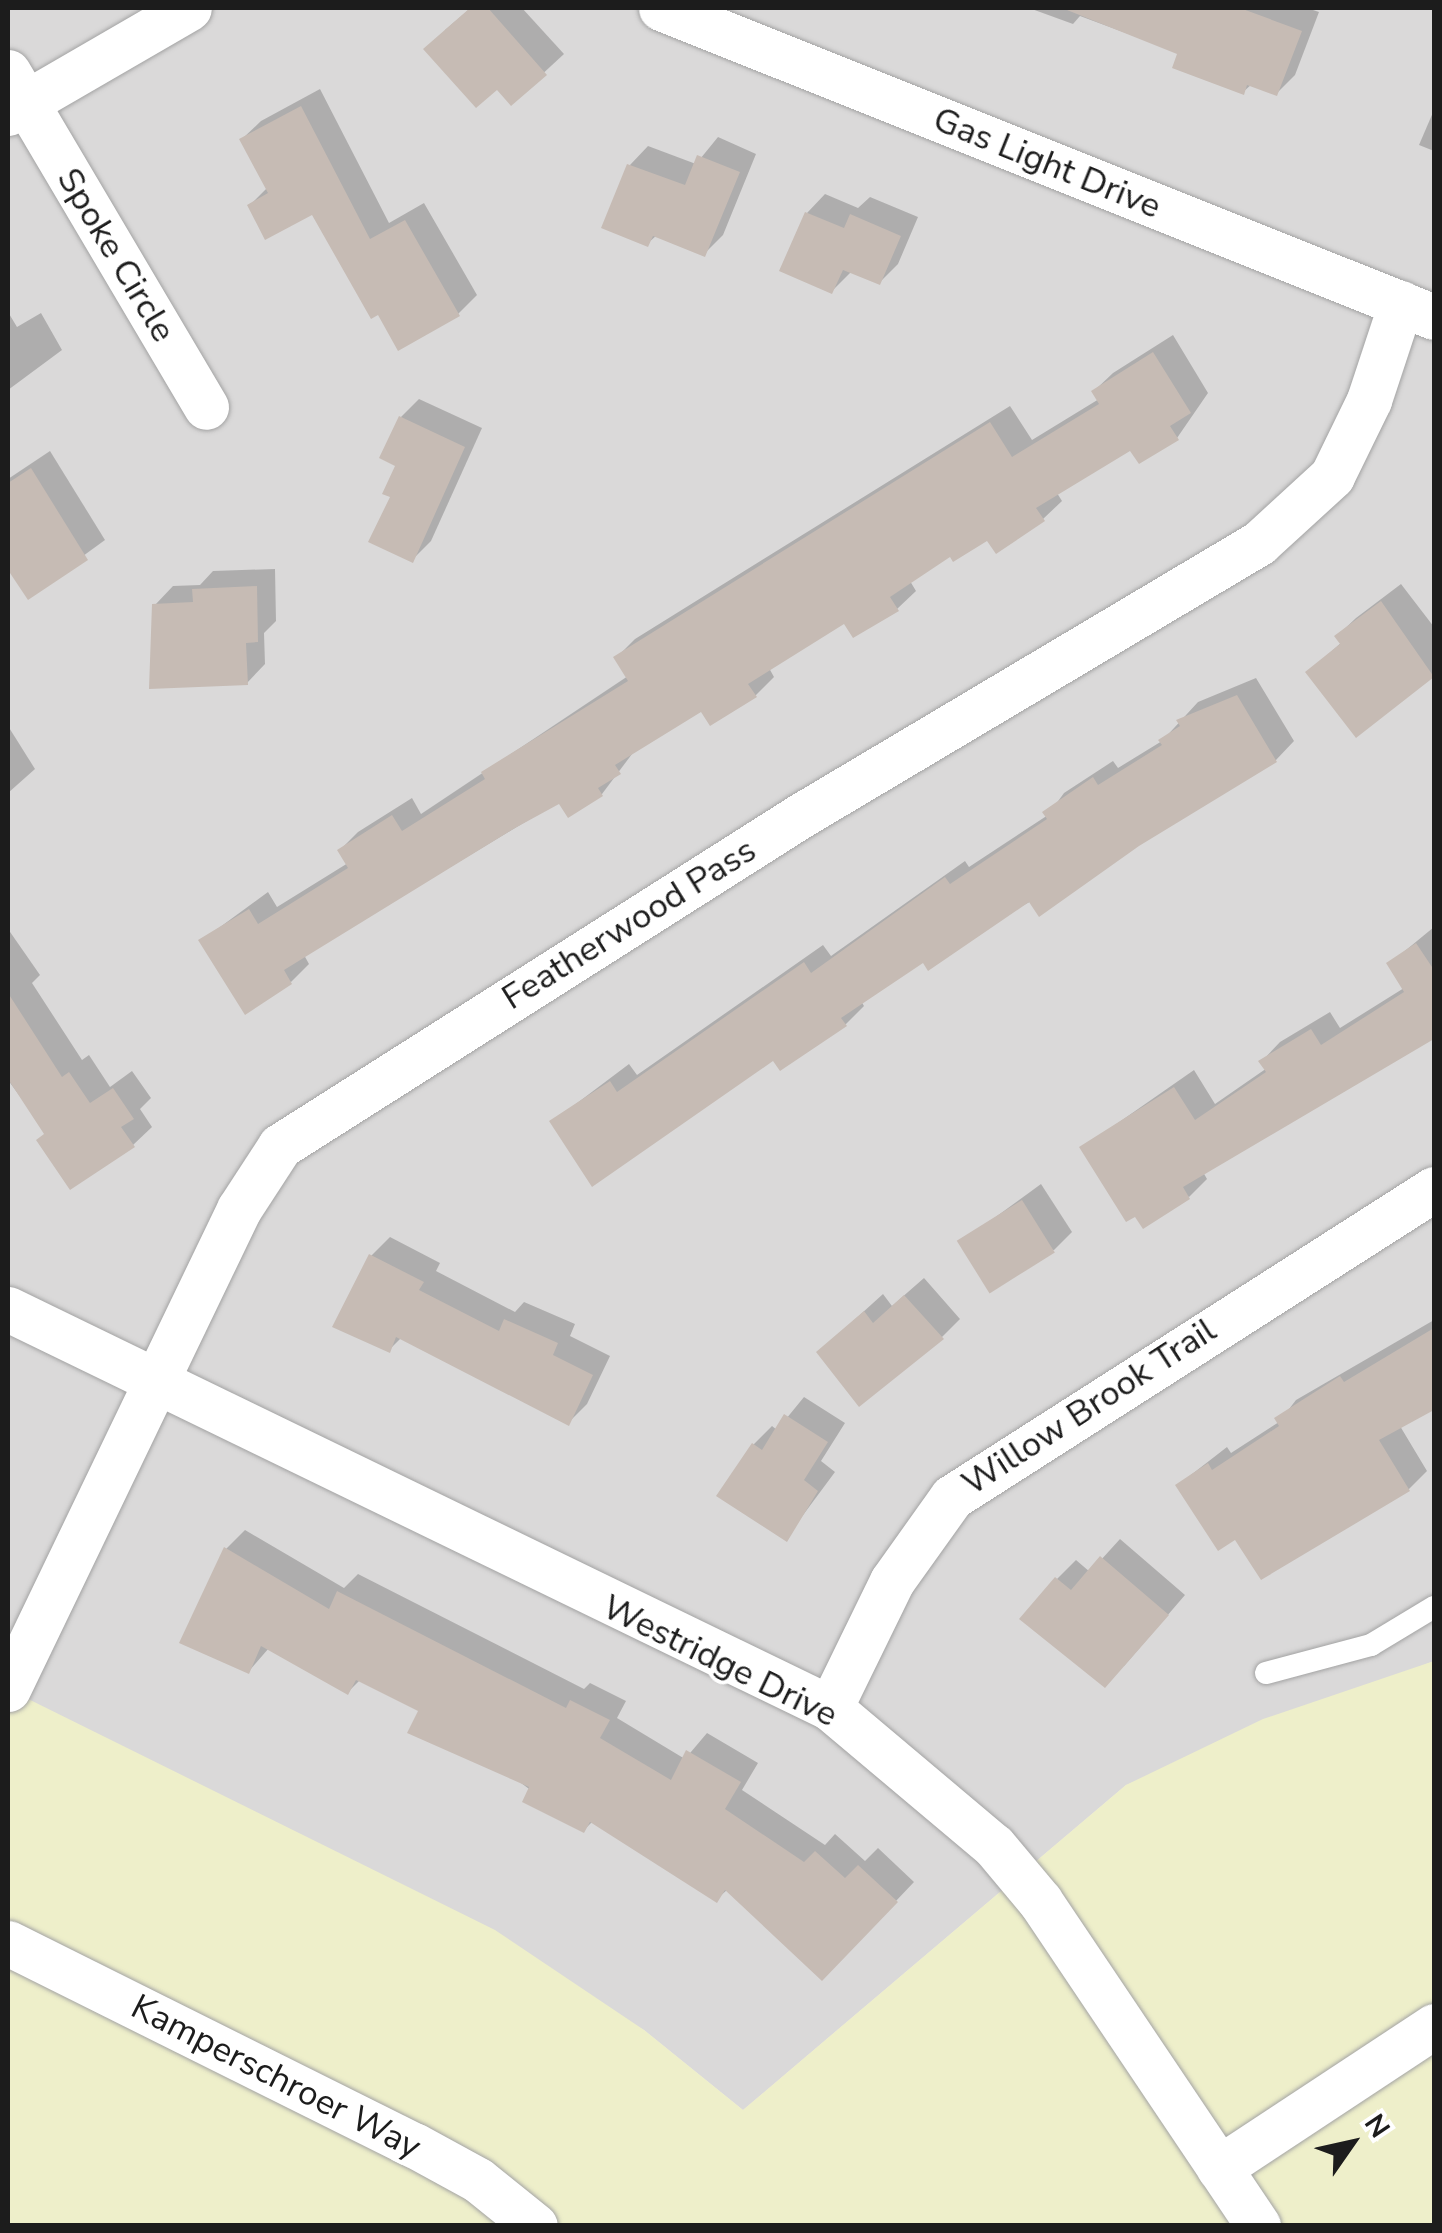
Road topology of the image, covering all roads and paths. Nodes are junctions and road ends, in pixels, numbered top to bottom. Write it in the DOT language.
graph roads {
  1 [pos="189,8"];
  2 [pos="660,8"];
  3 [pos="14,96"];
  4 [pos="1418,310"];
  5 [pos="206,407"];
  6 [pos="1434,1189"];
  7 [pos="8,1309"];
  8 [pos="156,1381"];
  9 [pos="1434,1607"];
  10 [pos="1266,1673"];
  11 [pos="8,1689"];
  12 [pos="830,1708"];
  13 [pos="8,1942"];
  14 [pos="1434,2026"];
  15 [pos="1220,2168"];
  16 [pos="535,2226"];
  17 [pos="1258,2226"];
  1 -- 3 [label="street"];
  2 -- 4 [label="street, Gas Light Drive"];
  3 -- 5 [label="street, Spoke Circle"];
  4 -- 8 [label="street, Featherwood Pass"];
  6 -- 12 [label="street, Willow Brook Trail"];
  7 -- 8 [label="street, Westridge Drive"];
  8 -- 11 [label="street, Featherwood Pass"];
  8 -- 12 [label="street, Westridge Drive"];
  9 -- 10 [label="lane"];
  12 -- 15 [label="street, Westridge Drive"];
  13 -- 16 [label="street, Kamperschroer Way"];
  14 -- 15 [label="street"];
  15 -- 17 [label="street, Westridge Drive"];
}
